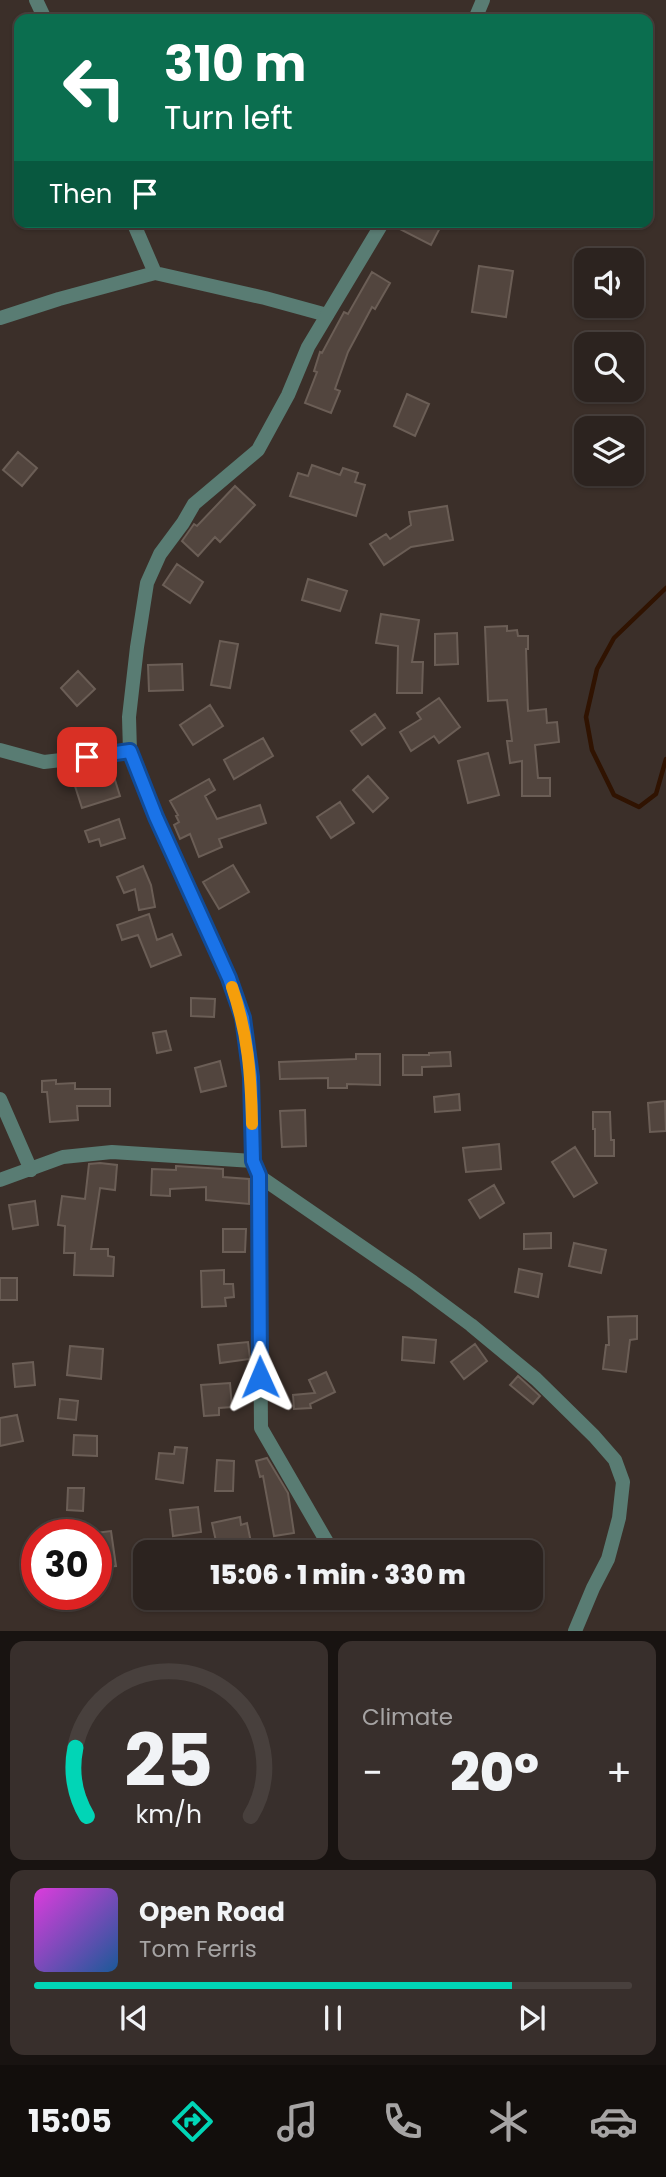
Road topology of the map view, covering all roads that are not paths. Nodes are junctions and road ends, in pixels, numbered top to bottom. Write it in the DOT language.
graph roads {
  1 [pos="136,228"];
  2 [pos="379,228"];
  3 [pos="155,273"];
  4 [pos="327,315"];
  5 [pos="0,318"];
  6 [pos="0,750"];
  7 [pos="130,751"];
  8 [pos="0,1099"];
  9 [pos="253,1161"];
  10 [pos="31,1170"];
  11 [pos="259,1175"];
  12 [pos="0,1180"];
  13 [pos="326,1540"];
  14 [pos="575,1631"];
  1 -- 3 [label="street"];
  2 -- 4 [label="street"];
  3 -- 4 [label="street"];
  3 -- 5 [label="street"];
  4 -- 7 [label="street"];
  6 -- 7 [label="street"];
  7 -- 9 [label="street"];
  8 -- 10 [label="street"];
  9 -- 10 [label="street"];
  9 -- 11 [label="street"];
  10 -- 12 [label="street"];
  11 -- 13 [label="street"];
  11 -- 14 [label="street"];
}
